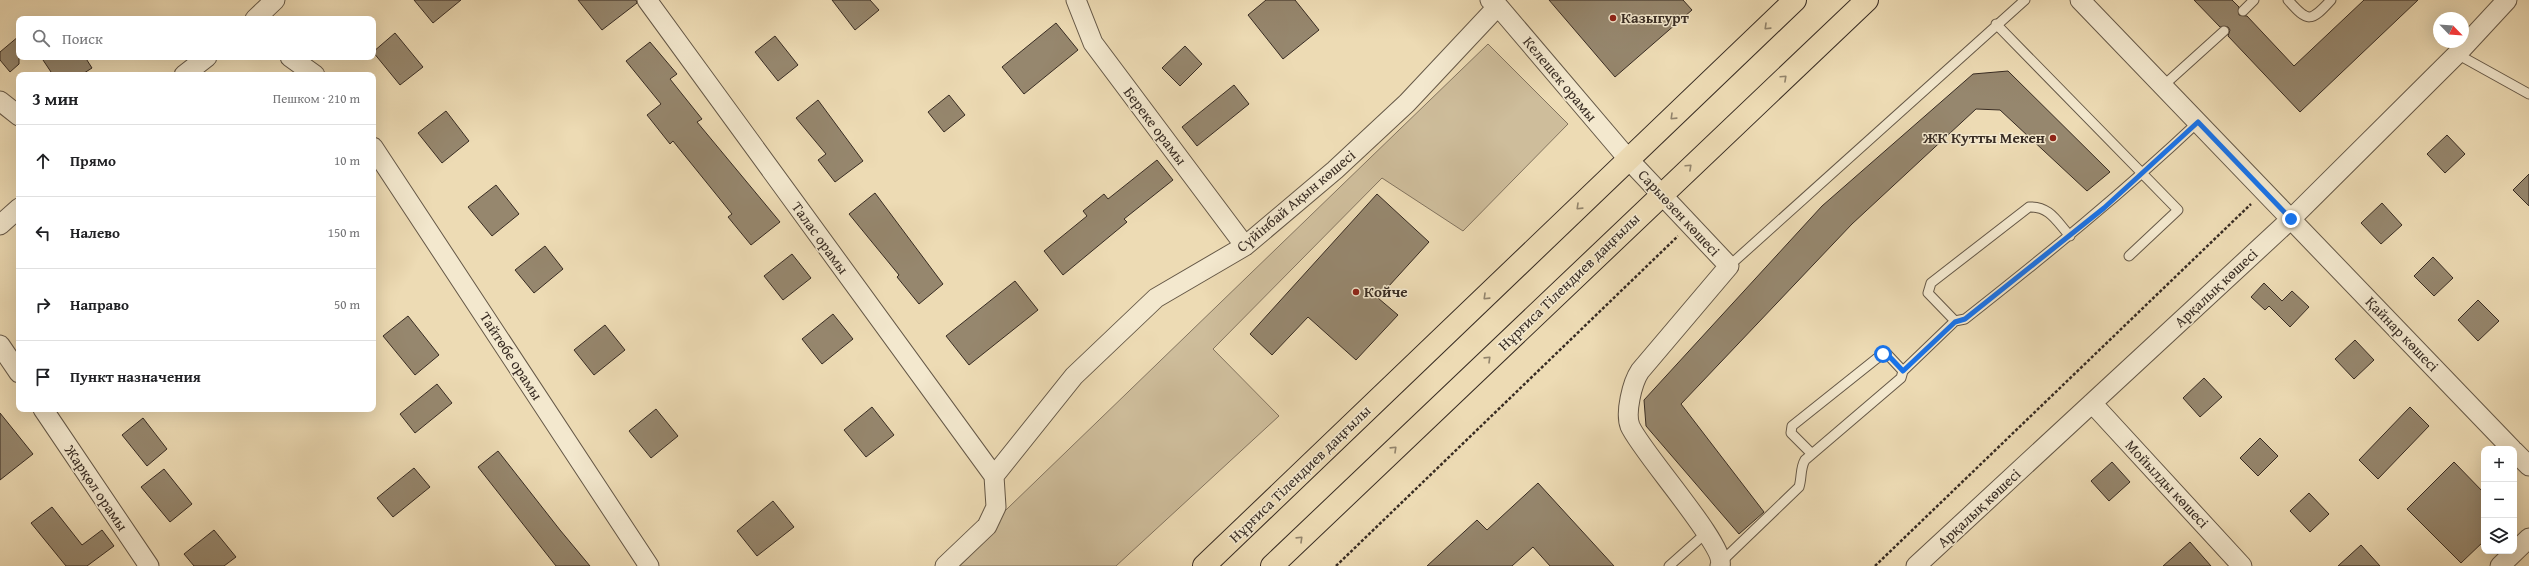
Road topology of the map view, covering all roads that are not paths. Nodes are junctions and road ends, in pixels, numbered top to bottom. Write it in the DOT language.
graph roads {
  1 [pos="274,0"];
  2 [pos="647,0"];
  3 [pos="1076,0"];
  4 [pos="1795,0"];
  5 [pos="1867,0"];
  6 [pos="2025,0"];
  7 [pos="2080,0"];
  8 [pos="2254,0"];
  9 [pos="2288,0"];
  10 [pos="2332,0"];
  11 [pos="2507,0"];
  12 [pos="1494,3"];
  13 [pos="2243,11"];
  14 [pos="257,16"];
  15 [pos="1996,24"];
  16 [pos="2224,31"];
  17 [pos="2457,54"];
  18 [pos="203,60"];
  19 [pos="294,60"];
  20 [pos="188,72"];
  21 [pos="311,72"];
  22 [pos="2163,86"];
  23 [pos="2529,94"];
  24 [pos="0,101"];
  25 [pos="16,114"];
  26 [pos="2198,122"];
  27 [pos="376,152"];
  28 [pos="1629,160"];
  29 [pos="2143,174"];
  30 [pos="1661,194"];
  31 [pos="16,211"];
  32 [pos="2291,219"];
  33 [pos="0,225"];
  34 [pos="2070,236"];
  35 [pos="1245,246"];
  36 [pos="2129,256"];
  37 [pos="1728,266"];
  38 [pos="1955,322"];
  39 [pos="0,345"];
  40 [pos="16,369"];
  41 [pos="1903,371"];
  42 [pos="2092,403"];
  43 [pos="45,412"];
  44 [pos="2509,446"];
  45 [pos="1812,454"];
  46 [pos="2517,454"];
  47 [pos="2529,466"];
  48 [pos="994,476"];
  49 [pos="1706,533"];
  50 [pos="2529,538"];
  51 [pos="1721,564"];
  52 [pos="149,566"];
  53 [pos="649,566"];
  54 [pos="945,566"];
  55 [pos="1204,566"];
  56 [pos="1272,566"];
  57 [pos="1669,566"];
  58 [pos="1916,566"];
  59 [pos="2242,566"];
  60 [pos="2500,566"];
  1 -- 14 [label="street"];
  2 -- 48 [label="street, Талас орамы"];
  3 -- 35 [label="street, Береке орамы"];
  4 -- 28 [label="main road, Нұрғиса Тілендиев даңғылы, one-way"];
  30 -- 5 [label="main road, Нұрғиса Тілендиев даңғылы, one-way"];
  6 -- 15 [label="lane"];
  7 -- 22 [label="street, Қайнар көшесі"];
  8 -- 13 [label="lane"];
  9 -- 10 [label="lane"];
  11 -- 17 [label="street, Арқалық көшесі"];
  12 -- 28 [label="street, Келешек орамы"];
  12 -- 35 [label="street, Сүйінбай Ақын көшесі"];
  15 -- 29 [label="lane"];
  15 -- 37 [label="lane"];
  16 -- 22 [label="lane"];
  17 -- 23 [label="lane"];
  17 -- 32 [label="street, Арқалық көшесі"];
  18 -- 20 [label="street"];
  19 -- 21 [label="street"];
  22 -- 26 [label="street, Қайнар көшесі"];
  24 -- 25 [label="street"];
  26 -- 29 [label="lane"];
  26 -- 32 [label="street, Қайнар көшесі"];
  27 -- 53 [label="street, Тайтөбе орамы"];
  28 -- 30 [label="street, Сарыөзен көшесі"];
  28 -- 55 [label="main road, Нұрғиса Тілендиев даңғылы, one-way"];
  29 -- 34 [label="lane"];
  29 -- 36 [label="lane"];
  30 -- 37 [label="street, Сарыөзен көшесі"];
  56 -- 30 [label="main road, Нұрғиса Тілендиев даңғылы, one-way"];
  31 -- 33 [label="street"];
  32 -- 42 [label="street, Арқалық көшесі"];
  32 -- 44 [label="street, Қайнар көшесі"];
  34 -- 38 [label="lane"];
  34 -- 38 [label="lane"];
  35 -- 48 [label="street, Сүйінбай Ақын көшесі"];
  37 -- 49 [label="street"];
  38 -- 41 [label="lane"];
  39 -- 40 [label="street"];
  41 -- 45 [label="lane"];
  41 -- 45 [label="lane"];
  42 -- 58 [label="street, Арқалық көшесі"];
  42 -- 59 [label="street, Мойылды көшесі"];
  43 -- 52 [label="street, Жарқөл орамы"];
  45 -- 51 [label="lane"];
  46 -- 47 [label="street, Қайнар көшесі"];
  48 -- 54 [label="street"];
  49 -- 51 [label="street"];
  49 -- 57 [label="lane"];
  50 -- 60 [label="street"];
}
